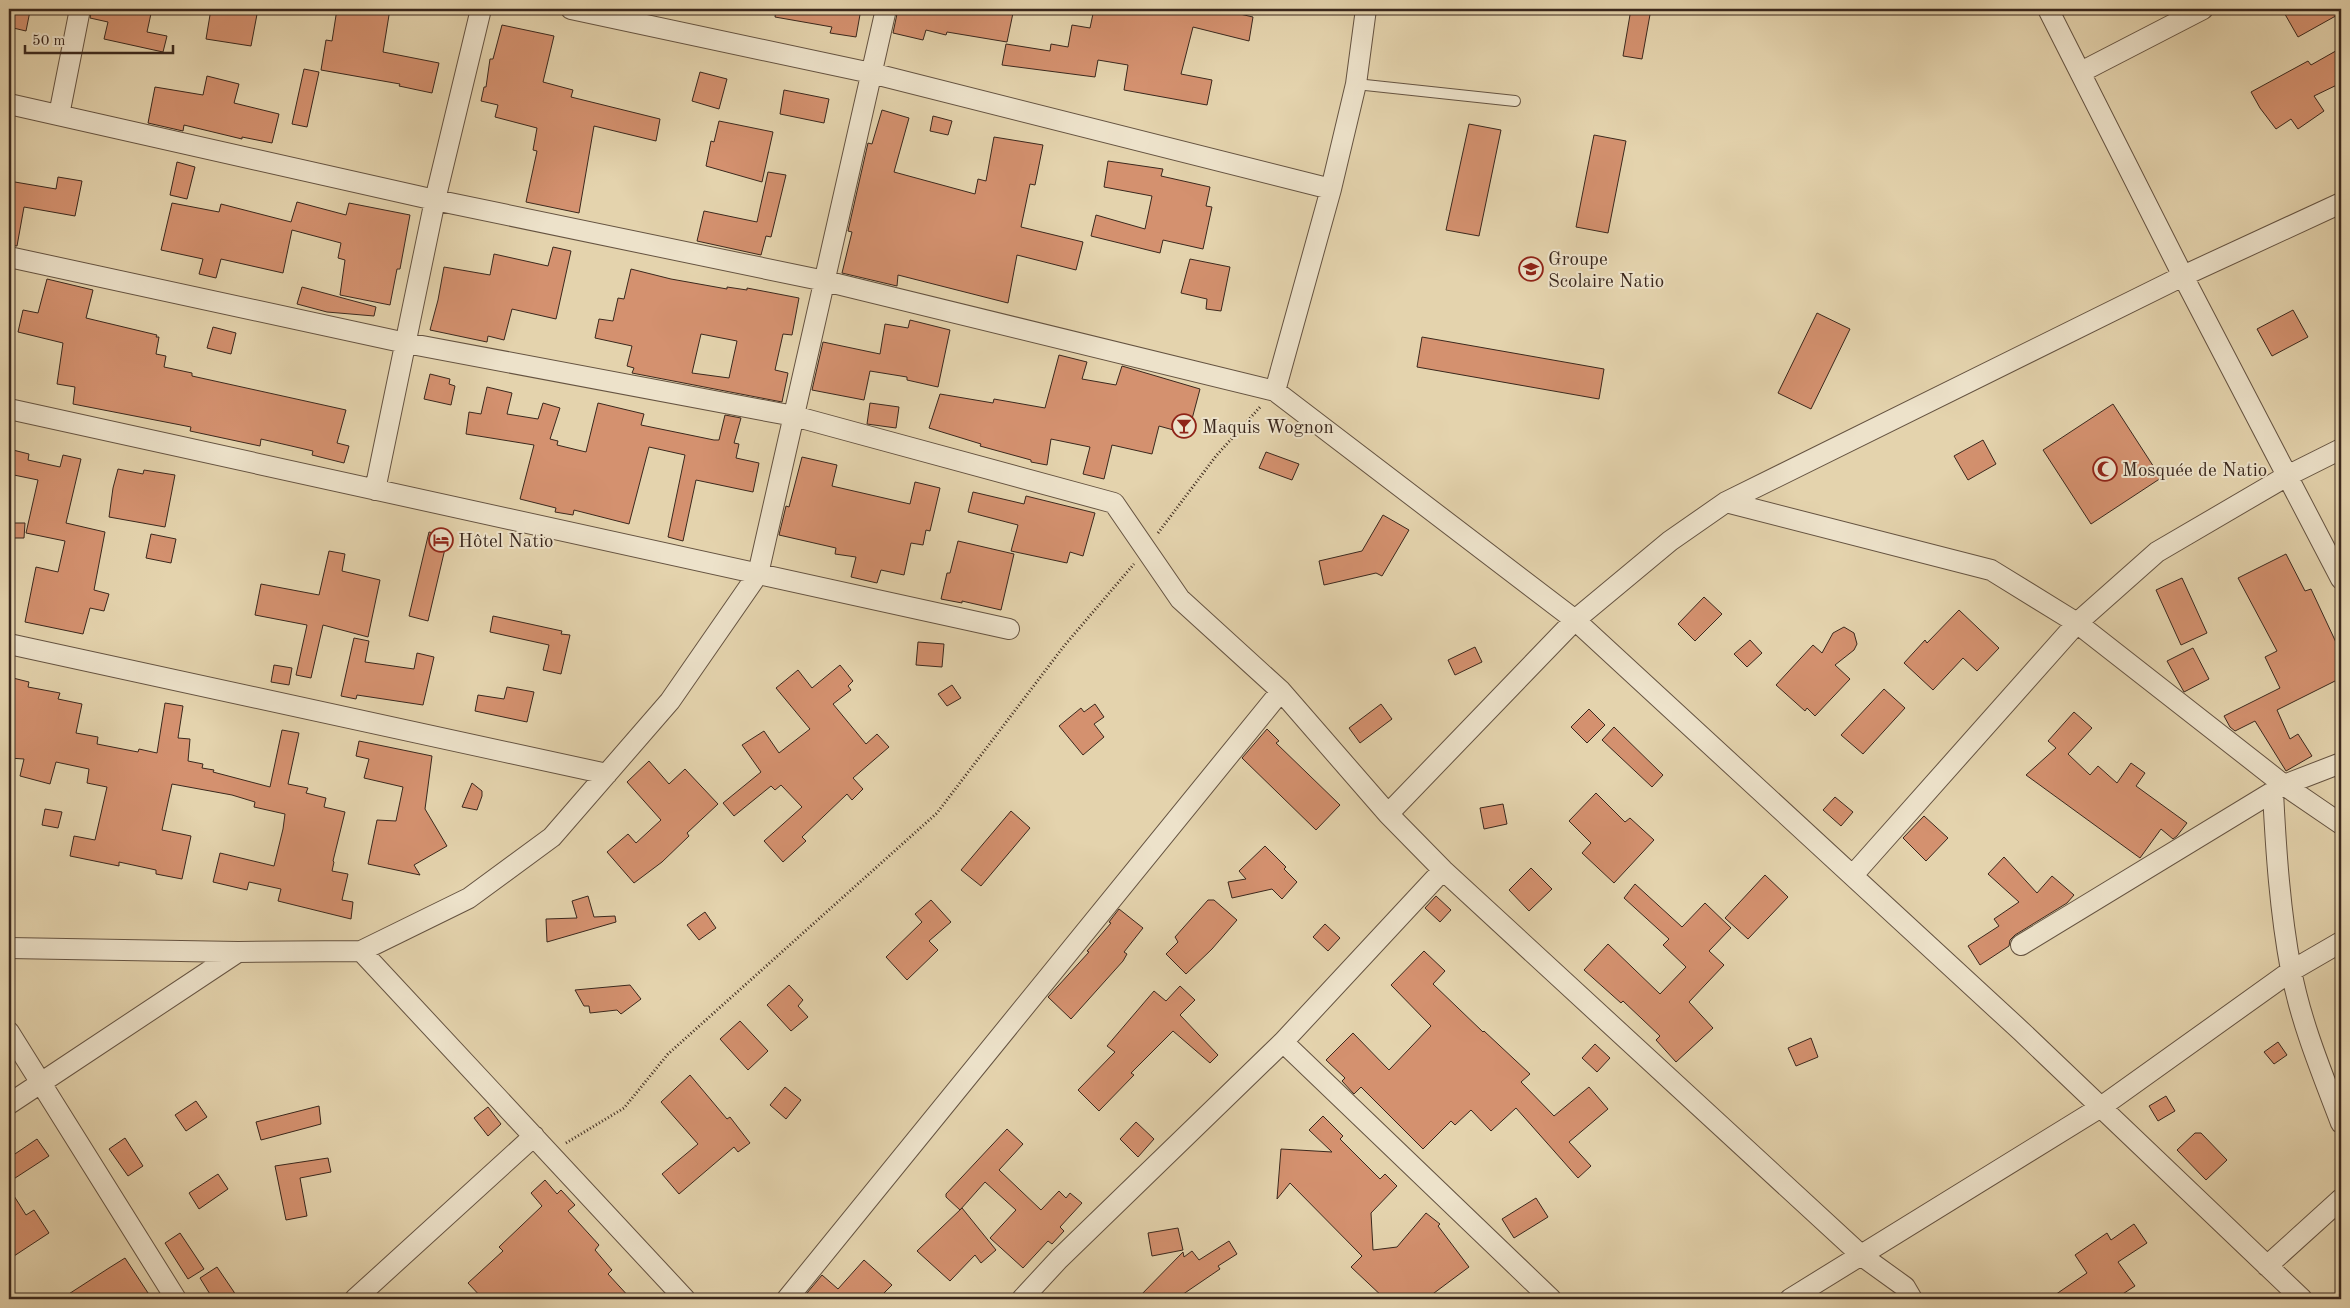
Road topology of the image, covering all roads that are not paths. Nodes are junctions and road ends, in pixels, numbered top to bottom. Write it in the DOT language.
graph roads {
  1 [pos="80,9"];
  2 [pos="480,9"];
  3 [pos="571,9"];
  4 [pos="886,9"];
  5 [pos="1366,9"];
  6 [pos="2048,9"];
  7 [pos="2203,9"];
  8 [pos="2080,72"];
  9 [pos="871,74"];
  10 [pos="1356,84"];
  11 [pos="1514,101"];
  12 [pos="9,104"];
  13 [pos="59,115"];
  14 [pos="1332,189"];
  15 [pos="435,200"];
  16 [pos="2341,203"];
  17 [pos="9,257"];
  18 [pos="2183,276"];
  19 [pos="825,281"];
  20 [pos="406,343"];
  21 [pos="1275,391"];
  22 [pos="9,409"];
  23 [pos="794,416"];
  24 [pos="2341,449"];
  25 [pos="2287,476"];
  26 [pos="375,490"];
  27 [pos="1726,502"];
  28 [pos="758,574"];
  29 [pos="2341,579"];
  30 [pos="1575,620"];
  31 [pos="2077,623"];
  32 [pos="1009,629"];
  33 [pos="9,644"];
  34 [pos="1281,691"];
  35 [pos="2341,763"];
  36 [pos="607,774"];
  37 [pos="2279,788"];
  38 [pos="1388,814"];
  39 [pos="2341,824"];
  40 [pos="1443,870"];
  41 [pos="1853,875"];
  42 [pos="2341,942"];
  43 [pos="2021,945"];
  44 [pos="9,948"];
  45 [pos="361,951"];
  46 [pos="238,952"];
  47 [pos="2291,972"];
  48 [pos="9,1032"];
  49 [pos="1283,1042"];
  50 [pos="40,1082"];
  51 [pos="9,1104"];
  52 [pos="2101,1107"];
  53 [pos="2341,1123"];
  54 [pos="534,1136"];
  55 [pos="2341,1199"];
  56 [pos="1862,1256"];
  57 [pos="2268,1266"];
  58 [pos="176,1299"];
  59 [pos="355,1299"];
  60 [pos="685,1299"];
  61 [pos="787,1299"];
  62 [pos="1022,1299"];
  63 [pos="1551,1299"];
  64 [pos="1790,1299"];
  65 [pos="1912,1299"];
  66 [pos="2302,1299"];
  1 -- 13 [label="street"];
  2 -- 15 [label="street"];
  3 -- 9 [label="street"];
  4 -- 9 [label="street"];
  5 -- 10 [label="street"];
  6 -- 8 [label="street"];
  7 -- 8 [label="street"];
  8 -- 18 [label="street"];
  9 -- 14 [label="street"];
  9 -- 19 [label="street"];
  10 -- 11 [label="lane"];
  10 -- 14 [label="street"];
  12 -- 13 [label="street"];
  13 -- 15 [label="street"];
  14 -- 21 [label="street"];
  15 -- 19 [label="street"];
  15 -- 20 [label="street"];
  16 -- 18 [label="street"];
  17 -- 20 [label="street"];
  18 -- 25 [label="street"];
  18 -- 27 [label="street"];
  19 -- 21 [label="street"];
  19 -- 23 [label="street"];
  20 -- 23 [label="street"];
  20 -- 26 [label="street"];
  21 -- 30 [label="street"];
  22 -- 26 [label="street"];
  23 -- 28 [label="street"];
  23 -- 34 [label="street"];
  24 -- 25 [label="street"];
  25 -- 29 [label="street"];
  25 -- 31 [label="street"];
  26 -- 28 [label="street"];
  27 -- 30 [label="street"];
  27 -- 31 [label="street"];
  28 -- 32 [label="street"];
  28 -- 36 [label="street"];
  30 -- 38 [label="street"];
  30 -- 41 [label="street"];
  31 -- 37 [label="street"];
  31 -- 41 [label="street"];
  33 -- 36 [label="street"];
  34 -- 38 [label="street"];
  34 -- 61 [label="street"];
  35 -- 37 [label="street"];
  36 -- 45 [label="street"];
  37 -- 39 [label="street"];
  37 -- 43 [label="street"];
  37 -- 47 [label="street"];
  38 -- 40 [label="street"];
  40 -- 49 [label="street"];
  40 -- 56 [label="street"];
  41 -- 52 [label="street"];
  42 -- 47 [label="street"];
  44 -- 46 [label="street"];
  45 -- 46 [label="street"];
  45 -- 54 [label="street"];
  46 -- 50 [label="street"];
  47 -- 52 [label="street"];
  47 -- 53 [label="street"];
  48 -- 50 [label="street"];
  49 -- 62 [label="street"];
  49 -- 63 [label="street"];
  50 -- 51 [label="street"];
  50 -- 58 [label="street"];
  52 -- 56 [label="street"];
  52 -- 57 [label="street"];
  54 -- 59 [label="street"];
  54 -- 60 [label="street"];
  55 -- 57 [label="street"];
  56 -- 64 [label="street"];
  56 -- 65 [label="street"];
  57 -- 66 [label="street"];
}
